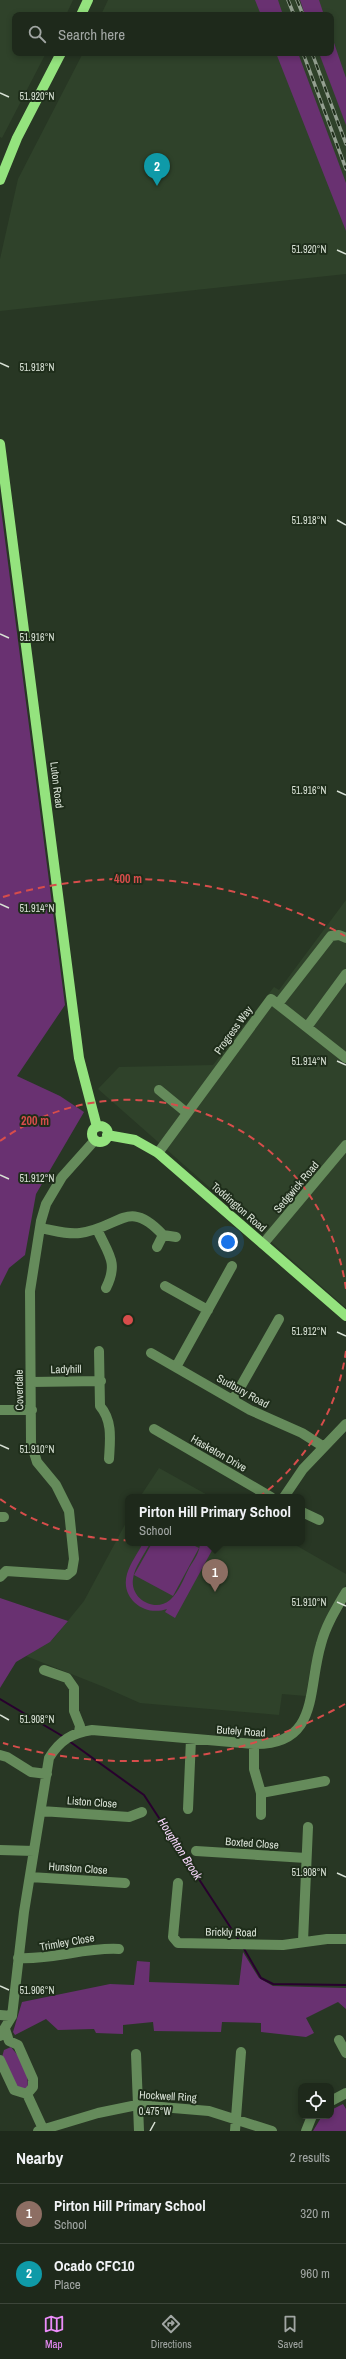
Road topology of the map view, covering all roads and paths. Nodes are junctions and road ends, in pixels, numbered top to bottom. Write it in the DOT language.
graph roads {
  1 [pos="88,0"];
  2 [pos="82,12"];
  3 [pos="59,56"];
  4 [pos="0,180"];
  5 [pos="0,444"];
  6 [pos="346,938"];
  7 [pos="346,974"];
  8 [pos="278,1004"];
  9 [pos="307,1027"];
  10 [pos="346,1058"];
  11 [pos="159,1090"];
  12 [pos="187,1113"];
  13 [pos="97,1127"];
  14 [pos="107,1135"];
  15 [pos="95,1140"];
  16 [pos="346,1145"];
  17 [pos="158,1153"];
  18 [pos="40,1228"];
  19 [pos="97,1229"];
  20 [pos="163,1235"];
  21 [pos="176,1237"];
  22 [pos="263,1244"];
  23 [pos="157,1247"];
  24 [pos="232,1266"];
  25 [pos="165,1286"];
  26 [pos="106,1288"];
  27 [pos="208,1310"];
  28 [pos="346,1316"];
  29 [pos="279,1319"];
  30 [pos="99,1351"];
  31 [pos="151,1353"];
  32 [pos="176,1367"];
  33 [pos="101,1381"];
  34 [pos="31,1382"];
  35 [pos="233,1400"];
  36 [pos="0,1410"];
  37 [pos="32,1410"];
  38 [pos="346,1425"];
  39 [pos="154,1429"];
  40 [pos="324,1446"];
  41 [pos="109,1459"];
  42 [pos="266,1494"];
  43 [pos="286,1494"];
  44 [pos="305,1513"];
  45 [pos="319,1520"];
  46 [pos="0,1577"];
  47 [pos="346,1592"];
  48 [pos="44,1670"];
  49 [pos="75,1734"];
  50 [pos="191,1739"];
  51 [pos="254,1744"];
  52 [pos="0,1755"];
  53 [pos="47,1774"];
  54 [pos="325,1781"];
  55 [pos="261,1793"];
  56 [pos="188,1809"];
  57 [pos="41,1811"];
  58 [pos="142,1812"];
  59 [pos="261,1815"];
  60 [pos="308,1827"];
  61 [pos="0,1850"];
  62 [pos="34,1850"];
  63 [pos="196,1851"];
  64 [pos="306,1858"];
  65 [pos="30,1877"];
  66 [pos="125,1883"];
  67 [pos="178,1883"];
  68 [pos="346,1939"];
  69 [pos="303,1941"];
  70 [pos="119,1949"];
  71 [pos="18,1958"];
  72 [pos="0,2015"];
  73 [pos="12,2016"];
  74 [pos="3,2032"];
  75 [pos="339,2040"];
  76 [pos="5,2043"];
  77 [pos="240,2052"];
  78 [pos="346,2053"];
  79 [pos="136,2054"];
  80 [pos="0,2060"];
  81 [pos="346,2093"];
  82 [pos="27,2094"];
  83 [pos="334,2099"];
  84 [pos="137,2105"];
  85 [pos="238,2119"];
  86 [pos="311,2119"];
  87 [pos="42,2130"];
  88 [pos="139,2131"];
  89 [pos="235,2131"];
  90 [pos="272,2131"];
  91 [pos="306,2131"];
  1 -- 2 [label="main road"];
  3 -- 4 [label="main road"];
  5 -- 13 [label="main road, Luton Road"];
  6 -- 8 [label="street"];
  7 -- 9 [label="street"];
  8 -- 9 [label="street"];
  8 -- 12 [label="street, Progress Way"];
  9 -- 10 [label="street"];
  11 -- 12 [label="street"];
  12 -- 17 [label="street, Progress Way"];
  13 -- 14 [label="main road"];
  13 -- 15 [label="main road"];
  14 -- 15 [label="main road"];
  14 -- 17 [label="main road, Toddington Road"];
  15 -- 18 [label="street, Coverdale"];
  16 -- 22 [label="street, Sedgwick Road"];
  17 -- 22 [label="main road, Toddington Road"];
  18 -- 19 [label="street"];
  18 -- 34 [label="street, Coverdale"];
  19 -- 20 [label="street"];
  19 -- 26 [label="street"];
  20 -- 21 [label="street"];
  20 -- 23 [label="street"];
  22 -- 28 [label="main road, Toddington Road"];
  24 -- 27 [label="street"];
  25 -- 27 [label="street"];
  27 -- 32 [label="street"];
  29 -- 35 [label="street"];
  30 -- 33 [label="street"];
  31 -- 32 [label="street, Sudbury Road"];
  32 -- 35 [label="street, Sudbury Road"];
  33 -- 34 [label="street, Ladyhill"];
  33 -- 41 [label="street"];
  34 -- 37 [label="street, Coverdale"];
  35 -- 40 [label="street, Sudbury Road"];
  36 -- 37 [label="street"];
  37 -- 46 [label="street, Coverdale"];
  38 -- 40 [label="street"];
  39 -- 42 [label="street, Hasketon Drive"];
  40 -- 43 [label="street"];
  44 -- 45 [label="street"];
  47 -- 51 [label="street, Butely Road"];
  48 -- 49 [label="street"];
  49 -- 50 [label="street, Butely Road"];
  49 -- 53 [label="street"];
  50 -- 51 [label="street, Butely Road"];
  50 -- 56 [label="street"];
  51 -- 55 [label="street"];
  52 -- 53 [label="street"];
  53 -- 57 [label="street"];
  54 -- 55 [label="street"];
  55 -- 59 [label="street"];
  57 -- 58 [label="street, Liston Close"];
  57 -- 62 [label="street"];
  60 -- 64 [label="street"];
  61 -- 62 [label="street"];
  62 -- 65 [label="street"];
  63 -- 64 [label="street, Boxted Close"];
  64 -- 69 [label="street"];
  65 -- 66 [label="street, Hunston Close"];
  65 -- 71 [label="street"];
  67 -- 69 [label="street, Brickly Road"];
  68 -- 69 [label="street, Brickly Road"];
  70 -- 71 [label="street, Trimley Close"];
  71 -- 73 [label="street"];
  72 -- 73 [label="street"];
  73 -- 74 [label="street"];
  74 -- 76 [label="street"];
  75 -- 78 [label="street"];
  76 -- 82 [label="street"];
  77 -- 85 [label="street"];
  79 -- 84 [label="street"];
  80 -- 82 [label="street"];
  81 -- 83 [label="street"];
  82 -- 87 [label="street"];
  84 -- 85 [label="street, Hockwell Ring"];
  84 -- 87 [label="street, Hockwell Ring"];
  84 -- 88 [label="street"];
  85 -- 89 [label="street"];
  85 -- 90 [label="street, Hockwell Ring"];
  86 -- 91 [label="street"];
}
